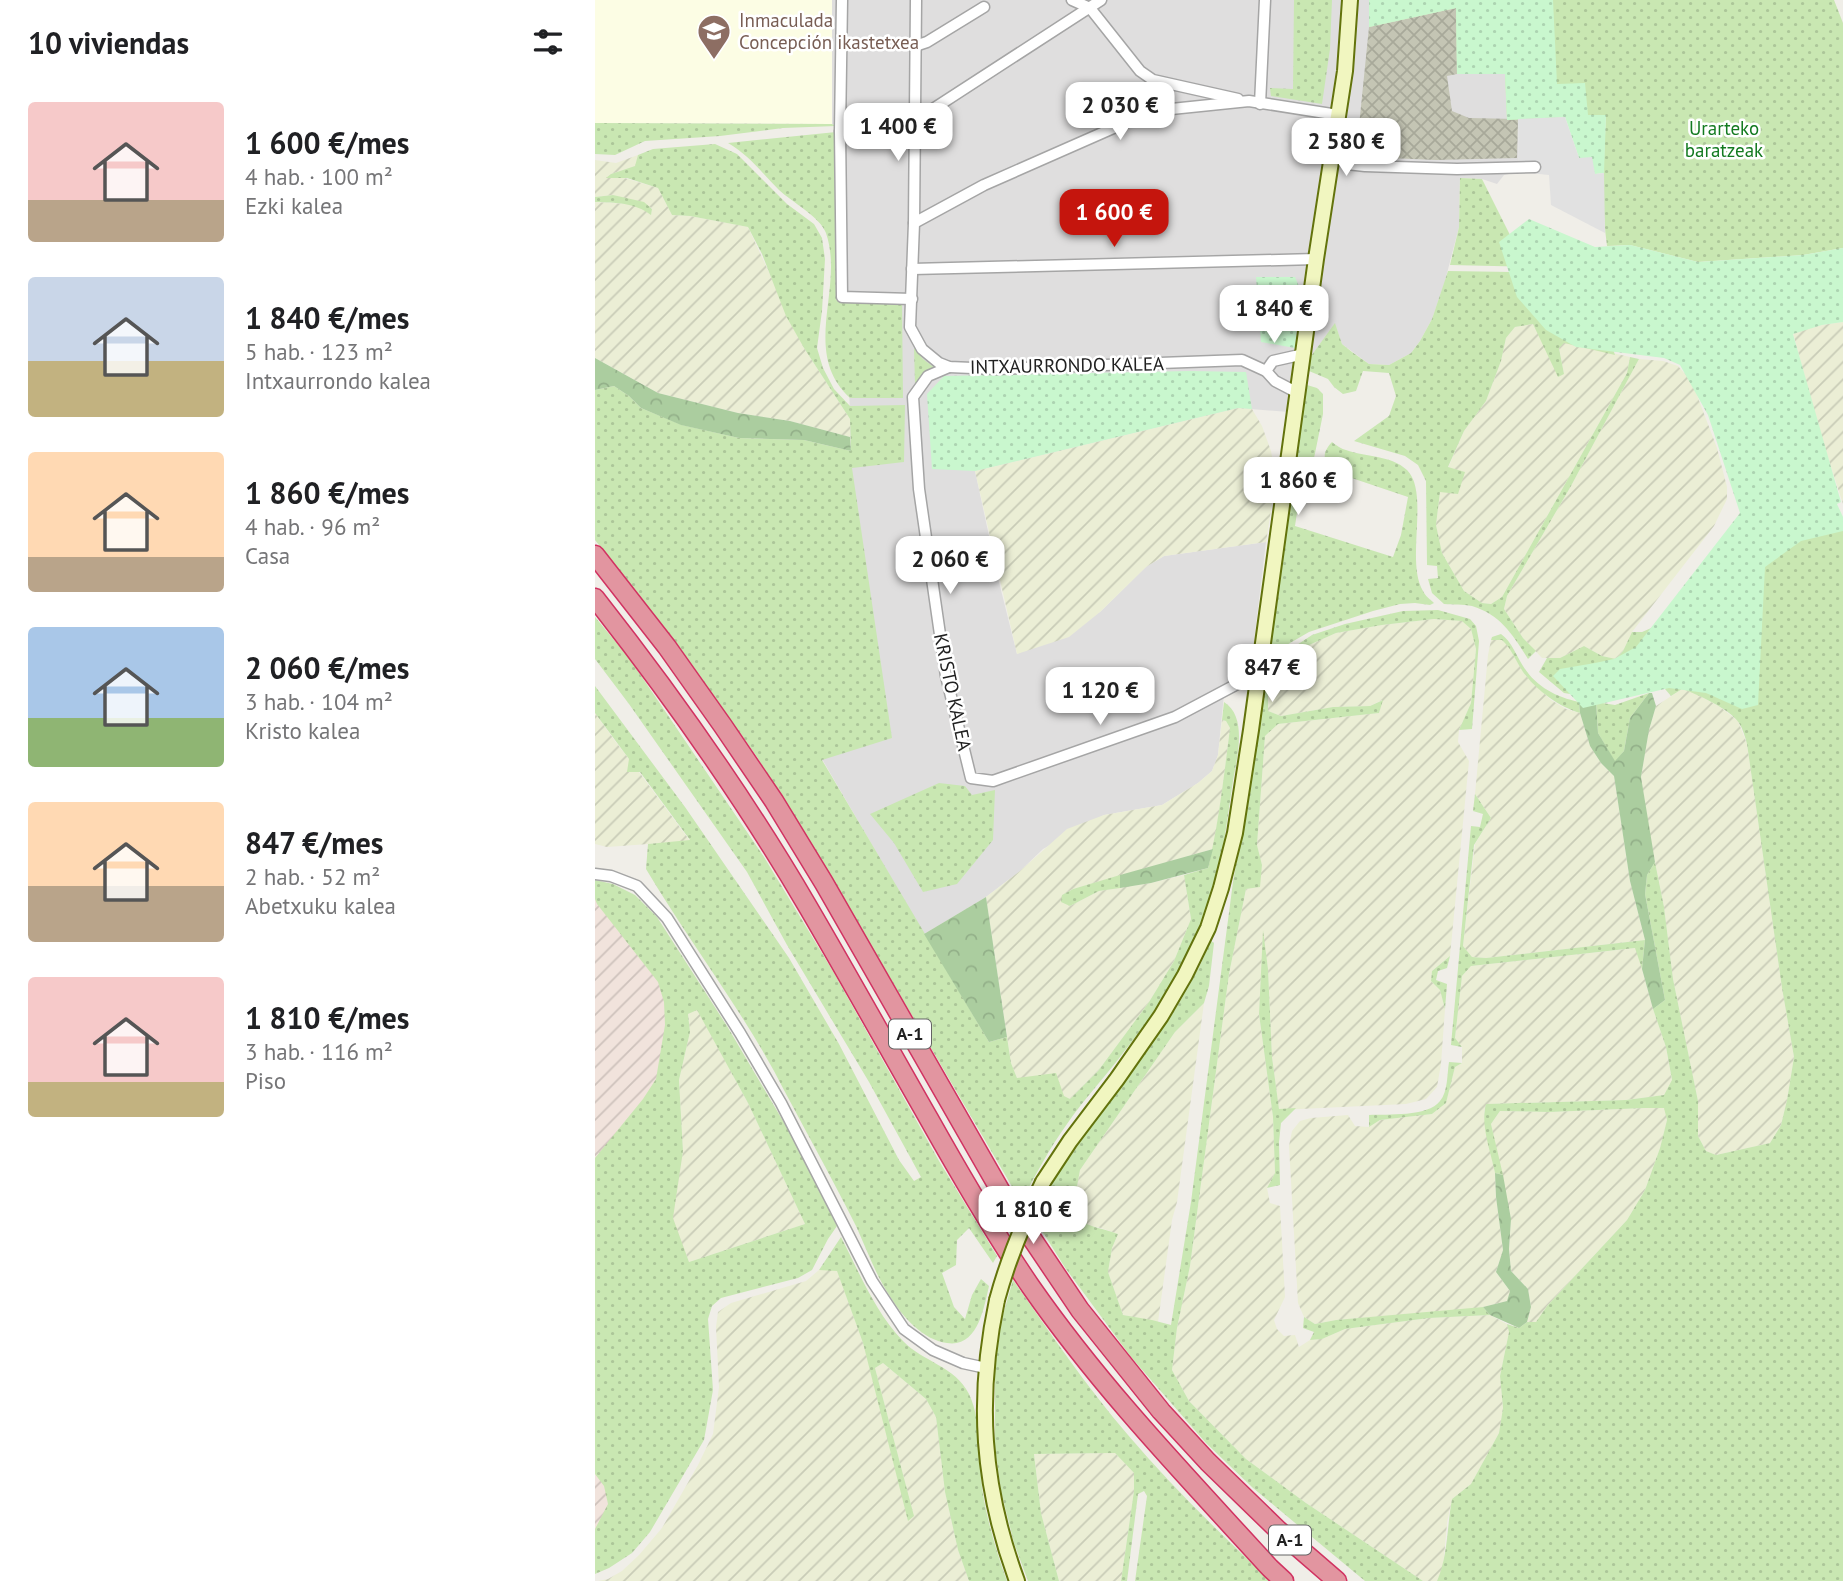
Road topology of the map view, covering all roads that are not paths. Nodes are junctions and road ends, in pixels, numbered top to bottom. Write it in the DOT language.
graph roads {
  1 [pos="842,0"];
  2 [pos="916,0"];
  3 [pos="1072,0"];
  4 [pos="1101,0"];
  5 [pos="1265,0"];
  6 [pos="1350,0"];
  7 [pos="983,7"];
  8 [pos="1090,8"];
  9 [pos="915,46"];
  10 [pos="1254,102"];
  11 [pos="1338,115"];
  12 [pos="913,127"];
  13 [pos="840,131"];
  14 [pos="1347,164"];
  15 [pos="1535,167"];
  16 [pos="914,223"];
  17 [pos="1316,259"];
  18 [pos="912,269"];
  19 [pos="912,299"];
  20 [pos="1304,355"];
  21 [pos="949,367"];
  22 [pos="1266,371"];
  23 [pos="1298,393"];
  24 [pos="913,397"];
  25 [pos="595,555"];
  26 [pos="595,598"];
  27 [pos="1258,673"];
  28 [pos="595,874"];
  29 [pos="986,1368"];
  30 [pos="1210,1502"];
  31 [pos="1017,1581"];
  32 [pos="1285,1581"];
  33 [pos="1297,1581"];
  34 [pos="1337,1581"];
  1 -- 13 [label="street"];
  2 -- 9 [label="street"];
  3 -- 8 [label="street"];
  4 -- 8 [label="street"];
  5 -- 10 [label="street"];
  6 -- 11 [label="street"];
  7 -- 9 [label="street"];
  8 -- 10 [label="street"];
  8 -- 12 [label="street"];
  9 -- 12 [label="street"];
  10 -- 11 [label="street"];
  10 -- 16 [label="street"];
  11 -- 17 [label="street"];
  12 -- 13 [label="street"];
  12 -- 16 [label="street"];
  13 -- 19 [label="street"];
  14 -- 15 [label="street"];
  16 -- 18 [label="street"];
  17 -- 18 [label="street"];
  17 -- 20 [label="street"];
  18 -- 19 [label="street"];
  19 -- 21 [label="street, INTXAURRONDO KALEA"];
  20 -- 22 [label="street"];
  20 -- 23 [label="street"];
  21 -- 22 [label="street, INTXAURRONDO KALEA"];
  21 -- 24 [label="street, INTXAURRONDO KALEA"];
  22 -- 23 [label="street, INTXAURRONDO KALEA"];
  23 -- 27 [label="street"];
  24 -- 27 [label="street, KRISTO KALEA"];
  25 -- 34 [label="highway, A-1"];
  26 -- 30 [label="highway, A-1"];
  27 -- 29 [label="street, bridge"];
  28 -- 29 [label="street"];
  29 -- 31 [label="street"];
  30 -- 32 [label="highway"];
  30 -- 33 [label="highway, A-1"];
}
